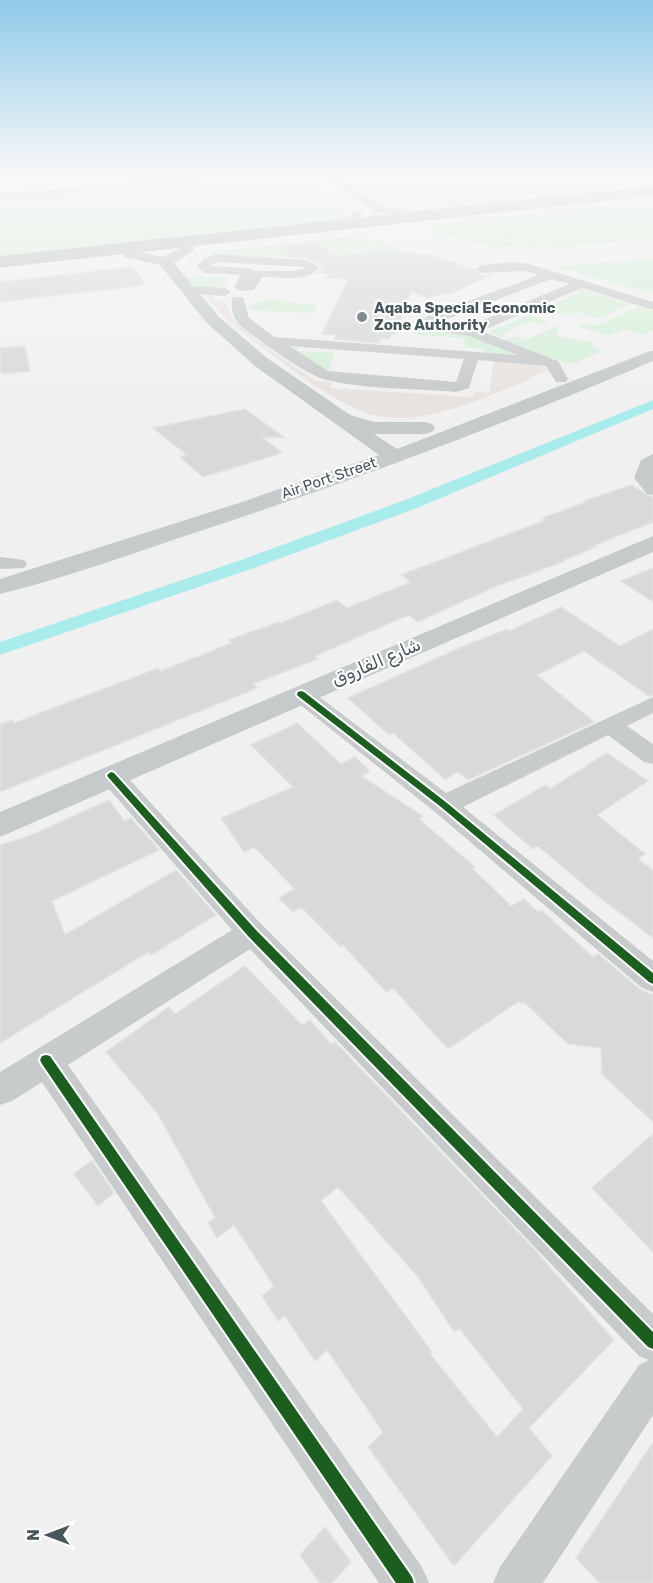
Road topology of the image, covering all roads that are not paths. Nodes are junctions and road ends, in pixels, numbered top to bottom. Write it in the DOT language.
graph roads {
  1 [pos="110,250"];
  2 [pos="170,250"];
  3 [pos="185,250"];
  4 [pos="129,254"];
  5 [pos="0,262"];
  6 [pos="165,262"];
  7 [pos="0,267"];
  8 [pos="482,269"];
  9 [pos="550,275"];
  10 [pos="581,284"];
  11 [pos="189,290"];
  12 [pos="243,291"];
  13 [pos="653,306"];
  14 [pos="467,332"];
  15 [pos="270,341"];
  16 [pos="653,341"];
  17 [pos="472,355"];
  18 [pos="653,355"];
  19 [pos="547,362"];
  20 [pos="561,379"];
  21 [pos="341,418"];
  22 [pos="425,428"];
  23 [pos="375,445"];
  24 [pos="342,446"];
  25 [pos="394,456"];
  26 [pos="653,459"];
  27 [pos="653,490"];
  28 [pos="653,543"];
  29 [pos="6,565"];
  30 [pos="0,587"];
  31 [pos="301,694"];
  32 [pos="653,704"];
  33 [pos="611,726"];
  34 [pos="653,756"];
  35 [pos="111,775"];
  36 [pos="444,805"];
  37 [pos="0,825"];
  38 [pos="252,933"];
  39 [pos="653,979"];
  40 [pos="46,1060"];
  41 [pos="0,1090"];
  42 [pos="653,1342"];
  43 [pos="653,1379"];
  44 [pos="406,1583"];
  45 [pos="516,1583"];
  1 -- 5 [label="highway"];
  2 -- 4 [label="highway"];
  3 -- 6 [label="main road"];
  4 -- 6 [label="main road"];
  4 -- 7 [label="highway"];
  6 -- 11 [label="main road"];
  8 -- 9 [label="street"];
  9 -- 10 [label="street"];
  9 -- 14 [label="street"];
  10 -- 13 [label="street"];
  10 -- 14 [label="street"];
  11 -- 12 [label="street"];
  11 -- 21 [label="main road"];
  12 -- 12 [label="street"];
  12 -- 15 [label="street"];
  14 -- 19 [label="street"];
  15 -- 17 [label="street"];
  15 -- 17 [label="street"];
  16 -- 20 [label="main road, Air Port Street"];
  17 -- 19 [label="street"];
  18 -- 25 [label="main road, Air Port Street"];
  19 -- 20 [label="street"];
  20 -- 22 [label="main road, Air Port Street"];
  21 -- 22 [label="main road"];
  21 -- 23 [label="main road"];
  21 -- 24 [label="main road"];
  22 -- 23 [label="main road, Air Port Street"];
  23 -- 25 [label="main road"];
  23 -- 29 [label="main road, Air Port Street"];
  25 -- 30 [label="main road, Air Port Street"];
  26 -- 27 [label="street"];
  28 -- 31 [label="main road, شارع الفاروق"];
  31 -- 35 [label="main road, شارع الفاروق"];
  31 -- 36 [label="street"];
  32 -- 33 [label="street"];
  33 -- 34 [label="street"];
  33 -- 36 [label="street"];
  35 -- 37 [label="main road, شارع الفاروق"];
  35 -- 38 [label="street"];
  36 -- 39 [label="street"];
  38 -- 40 [label="street"];
  38 -- 42 [label="street"];
  40 -- 41 [label="street"];
  40 -- 44 [label="street"];
  43 -- 45 [label="street"];
}
